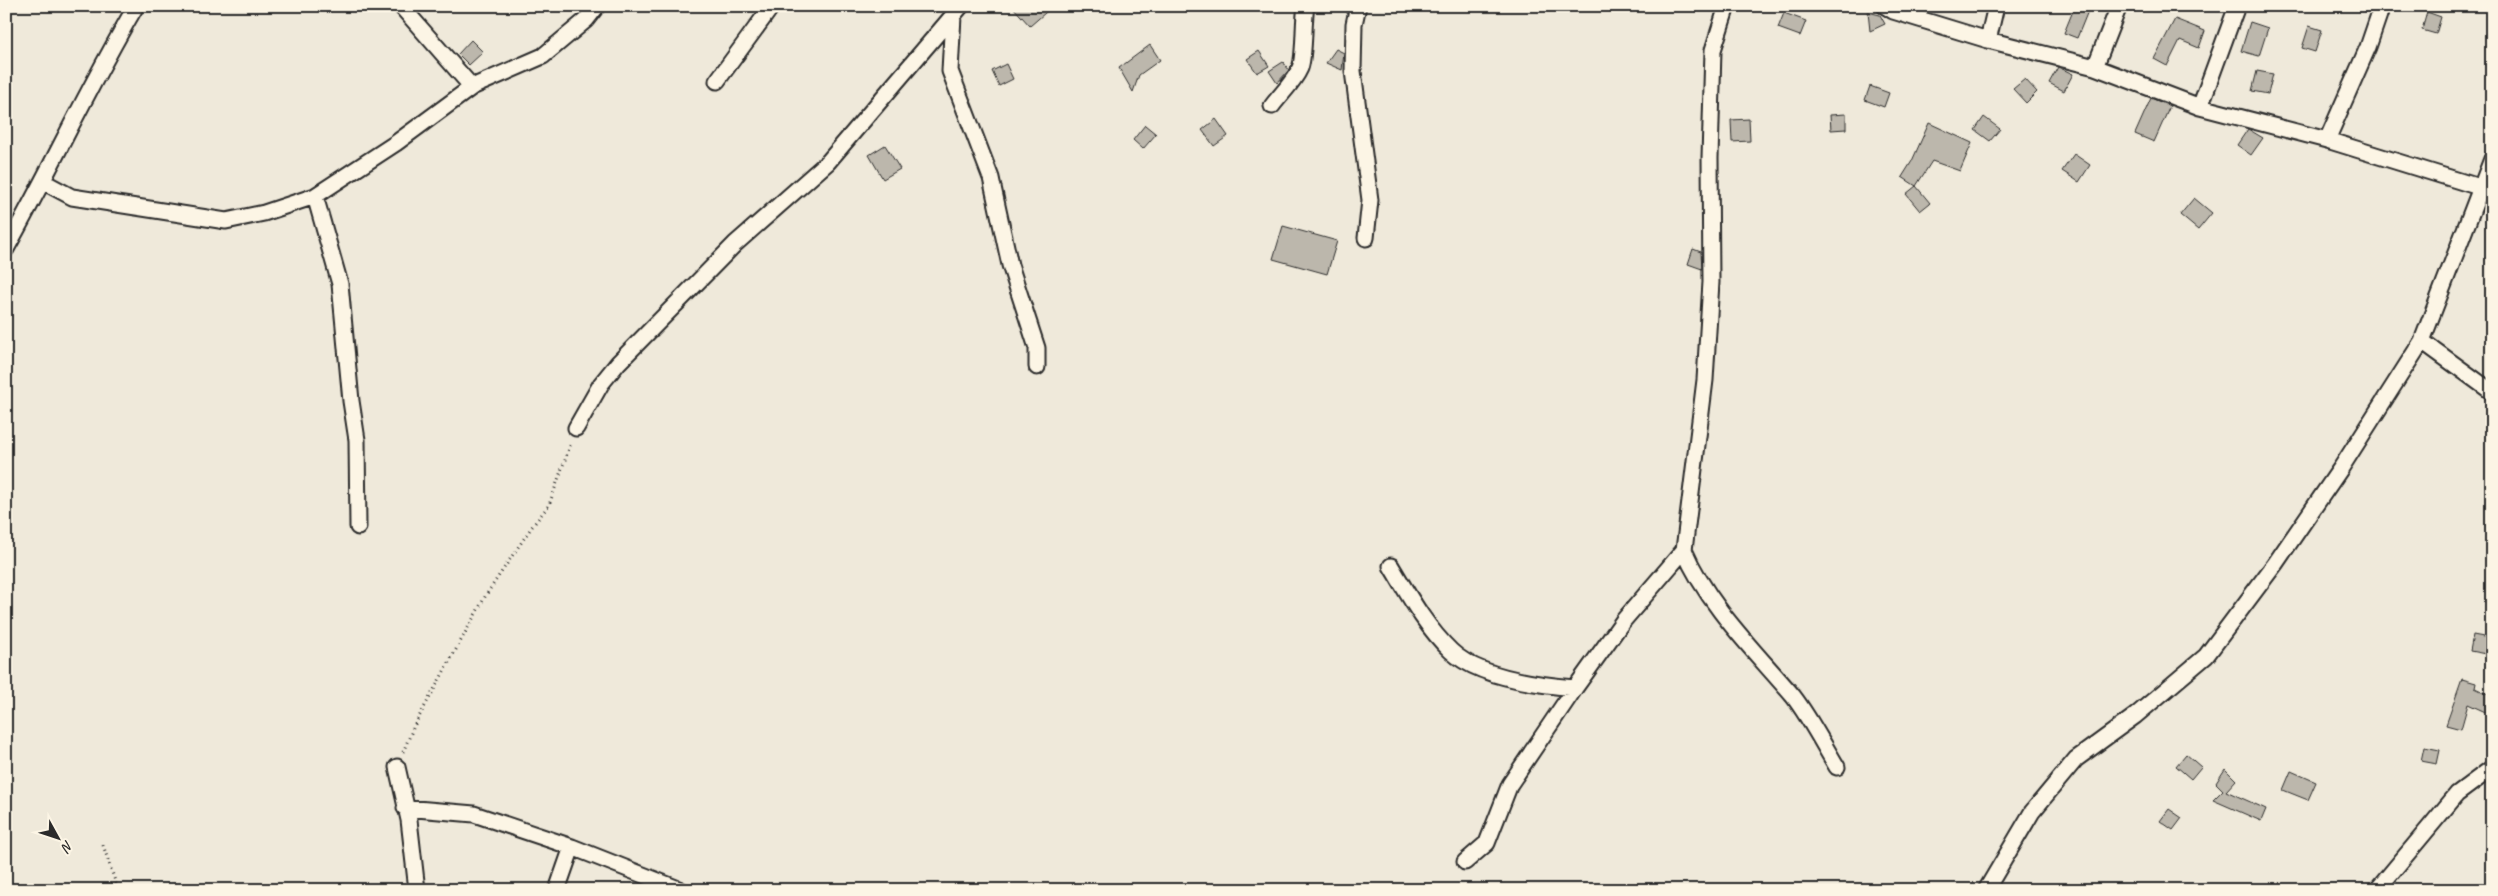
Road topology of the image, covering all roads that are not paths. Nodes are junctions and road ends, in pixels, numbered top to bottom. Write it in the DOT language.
graph roads {
  1 [pos="136,6"];
  2 [pos="401,6"];
  3 [pos="596,6"];
  4 [pos="772,6"];
  5 [pos="1306,6"];
  6 [pos="1358,6"];
  7 [pos="1727,6"];
  8 [pos="1885,6"];
  9 [pos="1996,6"];
  10 [pos="2119,6"];
  11 [pos="2237,6"];
  12 [pos="2382,6"];
  13 [pos="957,11"];
  14 [pos="1988,40"];
  15 [pos="2095,67"];
  16 [pos="717,81"];
  17 [pos="472,86"];
  18 [pos="1272,106"];
  19 [pos="2200,106"];
  20 [pos="2327,140"];
  21 [pos="2492,159"];
  22 [pos="44,182"];
  23 [pos="2487,189"];
  24 [pos="315,196"];
  25 [pos="1366,238"];
  26 [pos="6,249"];
  27 [pos="2422,341"];
  28 [pos="1037,367"];
  29 [pos="2492,392"];
  30 [pos="576,428"];
  31 [pos="358,527"];
  32 [pos="1684,550"];
  33 [pos="1391,566"];
  34 [pos="1575,688"];
  35 [pos="396,767"];
  36 [pos="1837,767"];
  37 [pos="2492,768"];
  38 [pos="406,808"];
  39 [pos="572,847"];
  40 [pos="1465,862"];
  41 [pos="416,890"];
  42 [pos="557,890"];
  43 [pos="681,890"];
  44 [pos="1986,890"];
  45 [pos="2377,890"];
  1 -- 22 [label="street"];
  2 -- 17 [label="street"];
  3 -- 17 [label="street"];
  4 -- 16 [label="street"];
  5 -- 18 [label="street"];
  6 -- 25 [label="street"];
  7 -- 32 [label="street"];
  8 -- 14 [label="street"];
  9 -- 14 [label="street"];
  10 -- 15 [label="street"];
  11 -- 19 [label="street"];
  12 -- 20 [label="street"];
  13 -- 28 [label="street"];
  13 -- 30 [label="street"];
  14 -- 15 [label="street"];
  15 -- 19 [label="street"];
  17 -- 24 [label="street"];
  19 -- 20 [label="street"];
  20 -- 23 [label="street"];
  21 -- 23 [label="street"];
  22 -- 24 [label="street"];
  22 -- 26 [label="street"];
  23 -- 27 [label="street"];
  24 -- 31 [label="street"];
  27 -- 29 [label="street"];
  27 -- 44 [label="street"];
  32 -- 34 [label="street"];
  32 -- 36 [label="street"];
  33 -- 34 [label="street"];
  34 -- 40 [label="street"];
  35 -- 38 [label="street"];
  37 -- 45 [label="street"];
  38 -- 39 [label="street"];
  38 -- 41 [label="street"];
  39 -- 42 [label="street"];
  39 -- 43 [label="street"];
}
